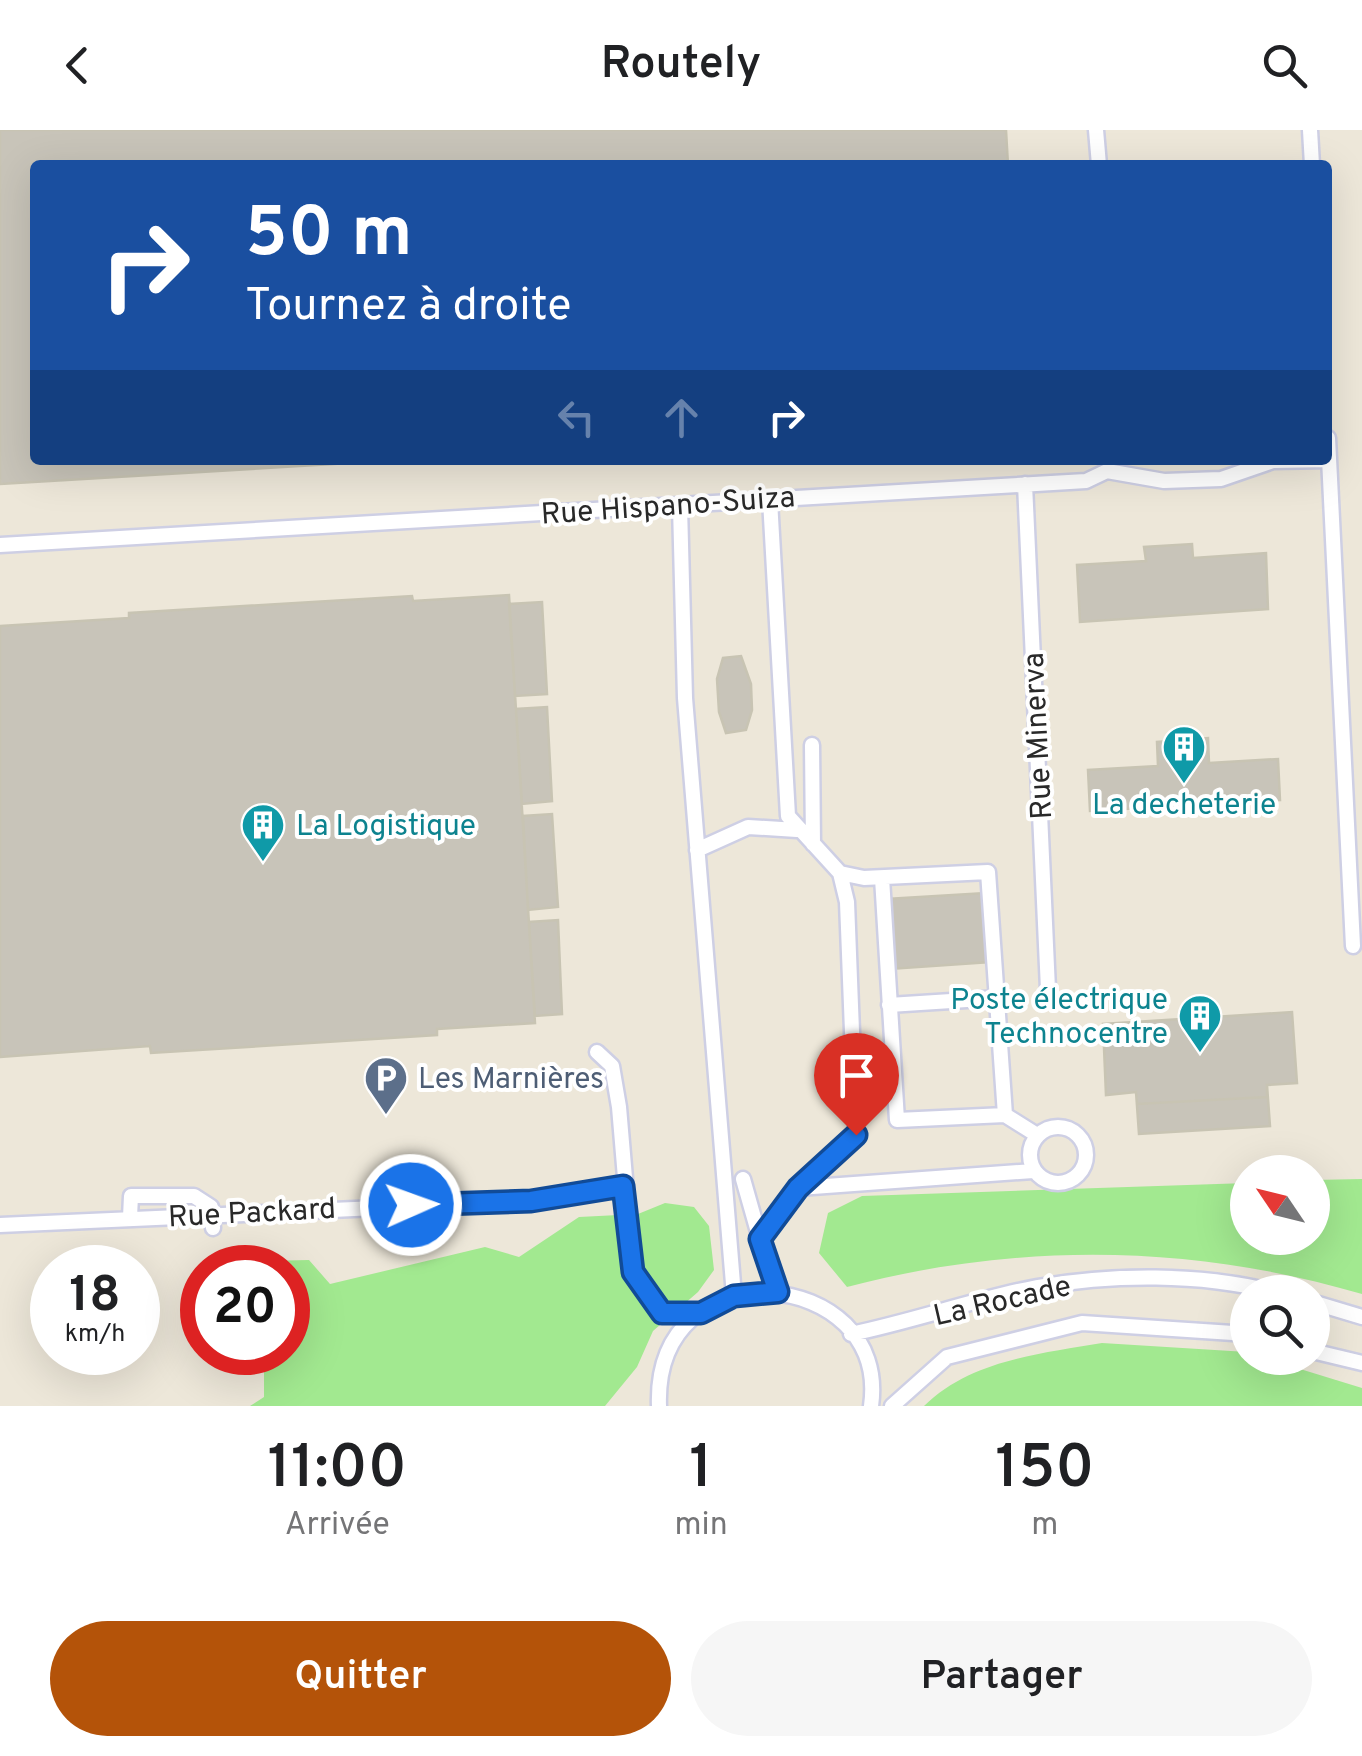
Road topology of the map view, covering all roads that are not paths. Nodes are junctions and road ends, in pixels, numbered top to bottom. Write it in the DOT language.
graph roads {
  1 [pos="1096,130"];
  2 [pos="1310,130"];
  3 [pos="1099,160"];
  4 [pos="1312,160"];
  5 [pos="1110,465"];
  6 [pos="1221,465"];
  7 [pos="1262,465"];
  8 [pos="1329,465"];
  9 [pos="1221,478"];
  10 [pos="1025,484"];
  11 [pos="770,500"];
  12 [pos="680,506"];
  13 [pos="0,545"];
  14 [pos="812,745"];
  15 [pos="797,830"];
  16 [pos="813,844"];
  17 [pos="697,850"];
  18 [pos="840,873"];
  19 [pos="882,878"];
  20 [pos="1352,946"];
  21 [pos="1048,989"];
  22 [pos="998,998"];
  23 [pos="889,1006"];
  24 [pos="597,1052"];
  25 [pos="1005,1115"];
  26 [pos="1037,1135"];
  27 [pos="1034,1171"];
  28 [pos="743,1179"];
  29 [pos="623,1186"];
  30 [pos="798,1188"];
  31 [pos="130,1218"];
  32 [pos="212,1220"];
  33 [pos="0,1225"];
  34 [pos="760,1239"];
  35 [pos="1230,1286"];
  36 [pos="778,1292"];
  37 [pos="734,1296"];
  38 [pos="1330,1307"];
  39 [pos="701,1313"];
  40 [pos="1362,1317"];
  41 [pos="1230,1333"];
  42 [pos="851,1334"];
  43 [pos="1330,1355"];
  44 [pos="1362,1363"];
  45 [pos="656,1405"];
  46 [pos="871,1406"];
  47 [pos="892,1406"];
  1 -- 3 [label="lane"];
  2 -- 4 [label="lane"];
  5 -- 9 [label="lane, Rue Hispano-Suiza"];
  5 -- 10 [label="lane, Rue Hispano-Suiza"];
  6 -- 9 [label="lane"];
  7 -- 9 [label="lane, Rue Hispano-Suiza"];
  8 -- 20 [label="lane"];
  10 -- 11 [label="lane, Rue Hispano-Suiza"];
  10 -- 21 [label="lane, Rue Minerva"];
  11 -- 12 [label="lane, Rue Hispano-Suiza"];
  11 -- 15 [label="lane"];
  12 -- 13 [label="lane, Rue Hispano-Suiza"];
  12 -- 17 [label="lane"];
  14 -- 16 [label="lane"];
  15 -- 16 [label="lane"];
  15 -- 17 [label="lane"];
  16 -- 18 [label="lane"];
  17 -- 37 [label="lane"];
  18 -- 19 [label="lane"];
  18 -- 30 [label="lane"];
  19 -- 22 [label="lane"];
  19 -- 23 [label="lane"];
  22 -- 23 [label="lane"];
  22 -- 25 [label="lane"];
  23 -- 25 [label="lane"];
  24 -- 29 [label="lane"];
  25 -- 26 [label="lane"];
  26 -- 27 [label="lane"];
  26 -- 27 [label="lane"];
  27 -- 30 [label="lane"];
  28 -- 34 [label="lane"];
  29 -- 32 [label="lane, Rue Packard"];
  29 -- 39 [label="lane"];
  30 -- 34 [label="lane"];
  31 -- 32 [label="lane, Rue Packard"];
  31 -- 32 [label="lane"];
  31 -- 33 [label="lane, Rue Packard"];
  34 -- 36 [label="lane"];
  35 -- 42 [label="lane, La Rocade"];
  36 -- 37 [label="lane"];
  36 -- 42 [label="lane"];
  37 -- 39 [label="lane"];
  38 -- 40 [label="lane"];
  39 -- 45 [label="lane"];
  41 -- 47 [label="lane, La Rocade"];
  42 -- 46 [label="lane"];
  43 -- 44 [label="lane"];
}
